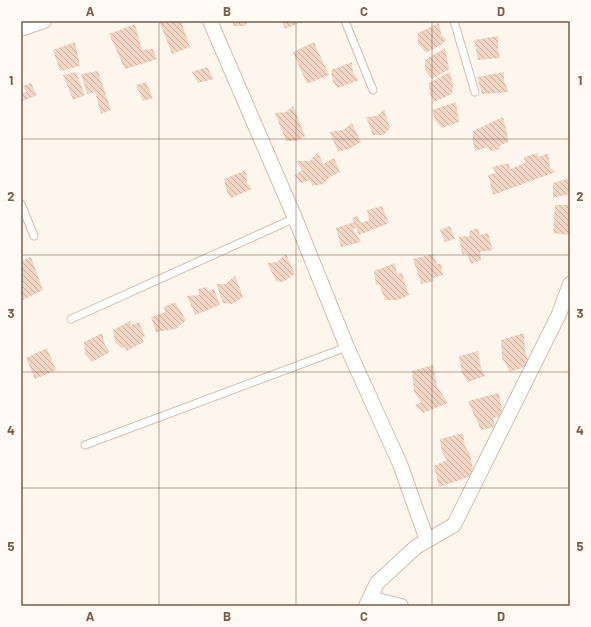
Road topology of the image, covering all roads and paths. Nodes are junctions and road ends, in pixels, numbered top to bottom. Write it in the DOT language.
graph roads {
  1 [pos="44,21"];
  2 [pos="210,21"];
  3 [pos="345,21"];
  4 [pos="454,21"];
  5 [pos="21,29"];
  6 [pos="373,90"];
  7 [pos="475,92"];
  8 [pos="21,204"];
  9 [pos="295,218"];
  10 [pos="34,236"];
  11 [pos="570,284"];
  12 [pos="71,319"];
  13 [pos="347,347"];
  14 [pos="84,445"];
  15 [pos="428,540"];
  16 [pos="368,602"];
  17 [pos="401,606"];
  1 -- 5 [label="street"];
  2 -- 9 [label="street"];
  3 -- 6 [label="lane"];
  4 -- 7 [label="lane"];
  8 -- 10 [label="lane"];
  9 -- 12 [label="lane"];
  9 -- 13 [label="street"];
  11 -- 15 [label="street"];
  13 -- 14 [label="lane"];
  13 -- 15 [label="street"];
  15 -- 16 [label="street"];
  16 -- 17 [label="street"];
}
